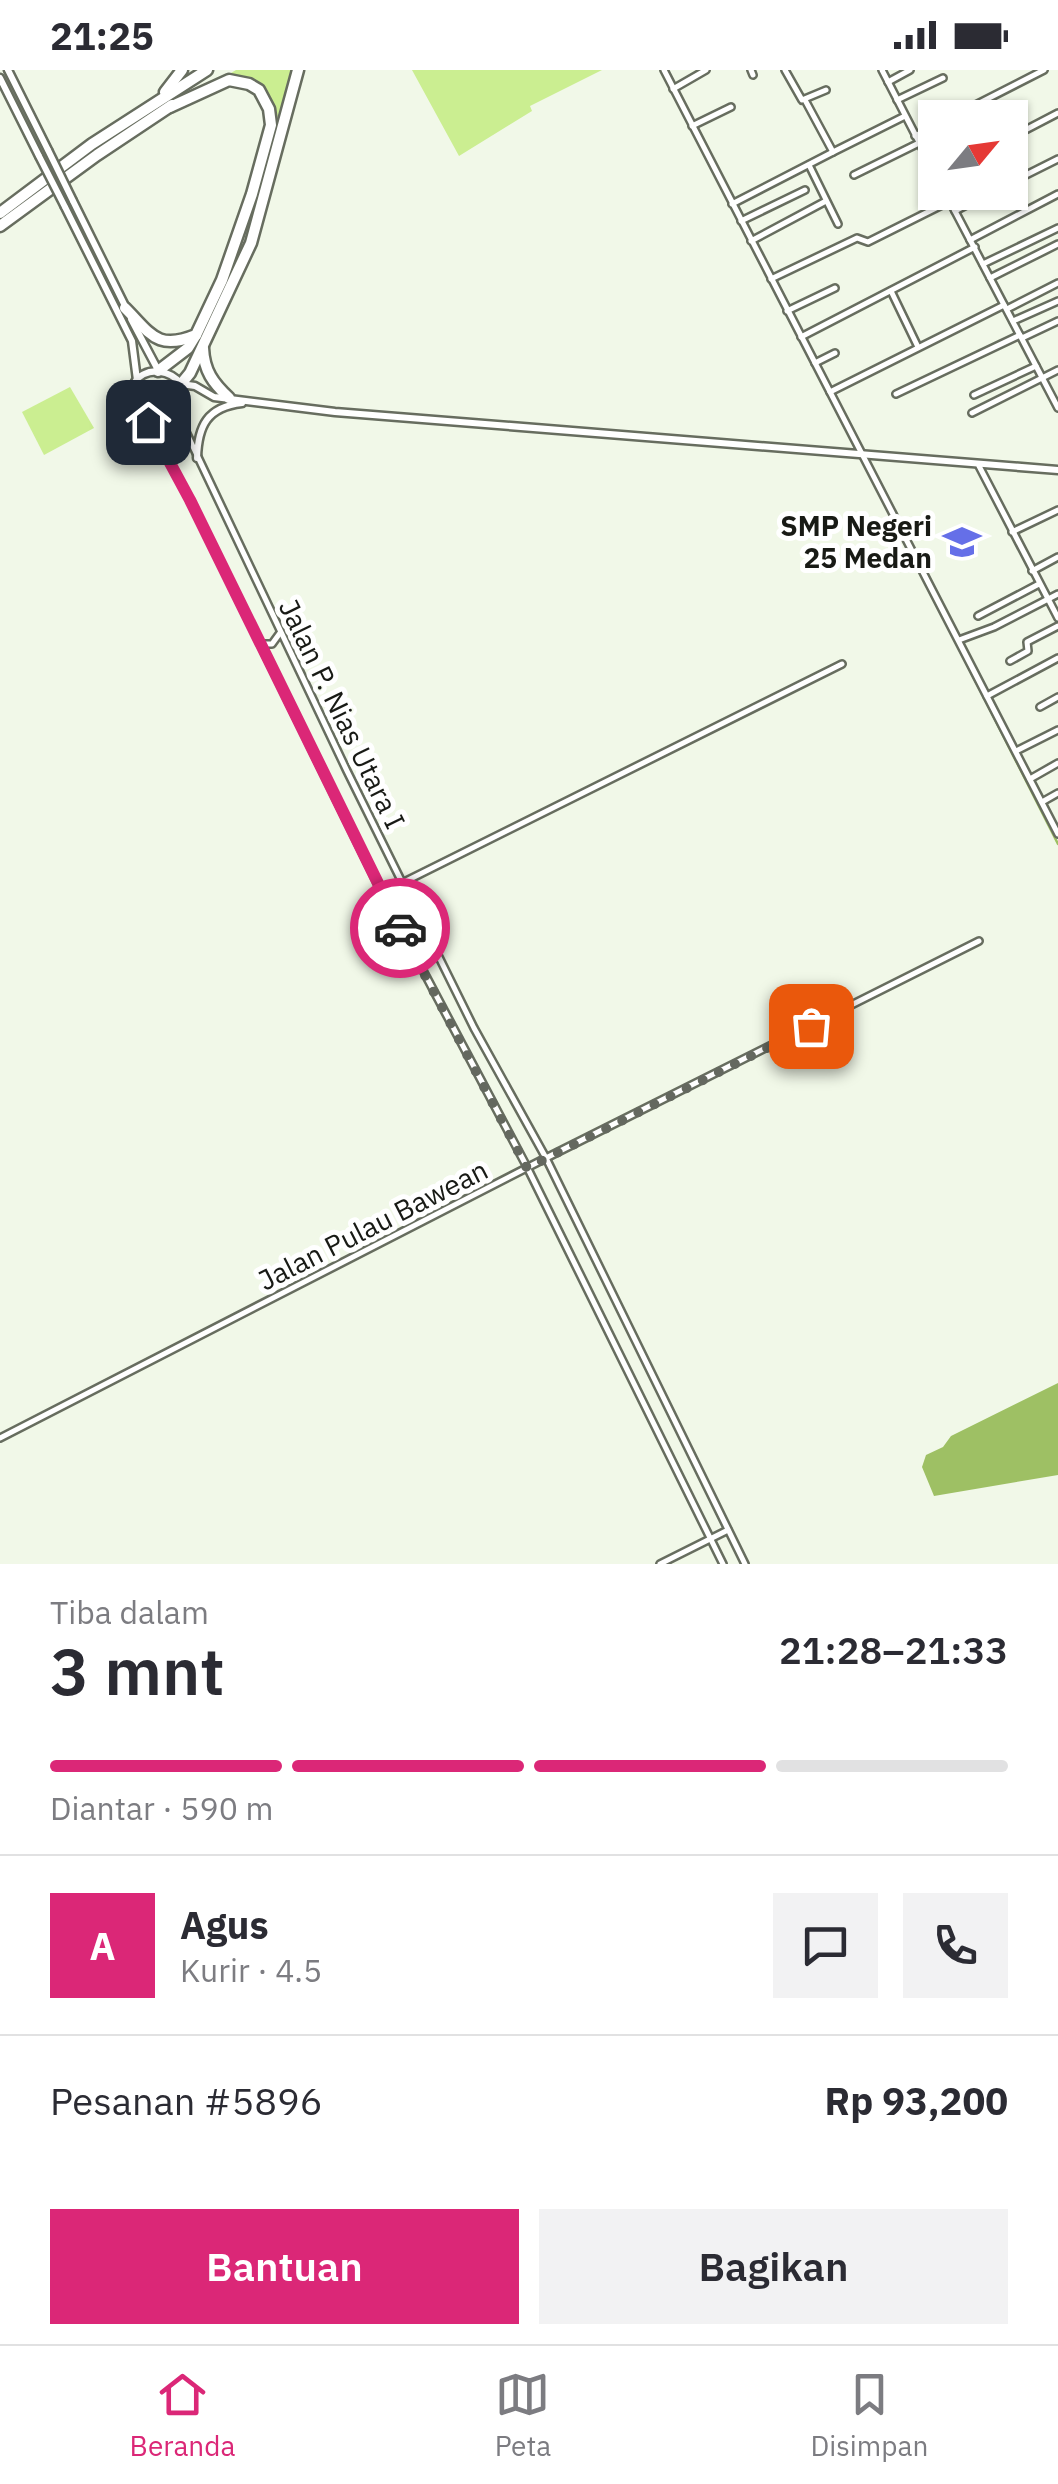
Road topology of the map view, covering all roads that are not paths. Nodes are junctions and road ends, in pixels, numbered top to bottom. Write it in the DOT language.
graph roads {
  1 [pos="8,70"];
  2 [pos="182,70"];
  3 [pos="207,70"];
  4 [pos="228,70"];
  5 [pos="298,70"];
  6 [pos="664,70"];
  7 [pos="706,70"];
  8 [pos="786,70"];
  9 [pos="882,70"];
  10 [pos="910,70"];
  11 [pos="1044,70"];
  12 [pos="0,78"];
  13 [pos="943,78"];
  14 [pos="888,82"];
  15 [pos="673,88"];
  16 [pos="826,90"];
  17 [pos="162,97"];
  18 [pos="804,100"];
  19 [pos="897,100"];
  20 [pos="985,100"];
  21 [pos="170,107"];
  22 [pos="731,107"];
  23 [pos="1058,113"];
  24 [pos="905,116"];
  25 [pos="692,126"];
  26 [pos="1028,129"];
  27 [pos="917,140"];
  28 [pos="834,152"];
  29 [pos="1058,159"];
  30 [pos="809,165"];
  31 [pos="1028,174"];
  32 [pos="854,175"];
  33 [pos="805,190"];
  34 [pos="1058,194"];
  35 [pos="826,201"];
  36 [pos="732,204"];
  37 [pos="932,210"];
  38 [pos="955,210"];
  39 [pos="0,213"];
  40 [pos="741,221"];
  41 [pos="838,224"];
  42 [pos="0,226"];
  43 [pos="1058,228"];
  44 [pos="970,240"];
  45 [pos="751,241"];
  46 [pos="1058,244"];
  47 [pos="974,248"];
  48 [pos="983,264"];
  49 [pos="990,278"];
  50 [pos="771,279"];
  51 [pos="1058,283"];
  52 [pos="835,288"];
  53 [pos="890,291"];
  54 [pos="1058,301"];
  55 [pos="1005,307"];
  56 [pos="126,308"];
  57 [pos="787,311"];
  58 [pos="1013,321"];
  59 [pos="1058,321"];
  60 [pos="800,336"];
  61 [pos="1021,336"];
  62 [pos="200,339"];
  63 [pos="918,347"];
  64 [pos="835,354"];
  65 [pos="814,364"];
  66 [pos="1036,366"];
  67 [pos="1058,370"];
  68 [pos="158,371"];
  69 [pos="1042,378"];
  70 [pos="137,380"];
  71 [pos="181,384"];
  72 [pos="830,392"];
  73 [pos="896,394"];
  74 [pos="974,394"];
  75 [pos="230,398"];
  76 [pos="253,402"];
  77 [pos="1058,408"];
  78 [pos="972,413"];
  79 [pos="178,415"];
  80 [pos="148,422"];
  81 [pos="857,456"];
  82 [pos="197,458"];
  83 [pos="979,466"];
  84 [pos="1058,470"];
  85 [pos="1058,510"];
  86 [pos="1012,532"];
  87 [pos="1058,556"];
  88 [pos="1032,571"];
  89 [pos="1039,584"];
  90 [pos="1058,594"];
  91 [pos="1049,599"];
  92 [pos="978,616"];
  93 [pos="1058,618"];
  94 [pos="1058,626"];
  95 [pos="280,632"];
  96 [pos="959,640"];
  97 [pos="257,642"];
  98 [pos="1058,658"];
  99 [pos="1010,661"];
  100 [pos="842,664"];
  101 [pos="987,696"];
  102 [pos="1058,697"];
  103 [pos="1040,707"];
  104 [pos="1058,730"];
  105 [pos="1016,752"];
  106 [pos="1058,763"];
  107 [pos="1030,779"];
  108 [pos="1058,793"];
  109 [pos="1042,802"];
  110 [pos="1054,818"];
  111 [pos="1058,834"];
  112 [pos="402,882"];
  113 [pos="382,893"];
  114 [pos="979,941"];
  115 [pos="546,1158"];
  116 [pos="527,1168"];
  117 [pos="0,1438"];
  118 [pos="728,1530"];
  119 [pos="711,1539"];
  120 [pos="660,1564"];
  121 [pos="723,1564"];
  122 [pos="745,1564"];
  1 -- 56 [label="street, bridge"];
  2 -- 17 [label="highway"];
  3 -- 17 [label="highway"];
  4 -- 21 [label="highway"];
  5 -- 62 [label="highway"];
  6 -- 15 [label="street"];
  7 -- 15 [label="street"];
  8 -- 18 [label="street"];
  9 -- 14 [label="street"];
  10 -- 14 [label="street"];
  11 -- 20 [label="street"];
  12 -- 70 [label="street, bridge"];
  13 -- 19 [label="street"];
  14 -- 19 [label="street"];
  15 -- 25 [label="street"];
  16 -- 18 [label="street"];
  17 -- 39 [label="highway"];
  18 -- 28 [label="street"];
  19 -- 24 [label="street"];
  21 -- 42 [label="highway"];
  21 -- 62 [label="highway"];
  22 -- 25 [label="street"];
  23 -- 26 [label="street"];
  24 -- 27 [label="street"];
  24 -- 28 [label="street"];
  25 -- 36 [label="street"];
  27 -- 32 [label="street"];
  28 -- 30 [label="street"];
  29 -- 31 [label="street"];
  30 -- 35 [label="street"];
  30 -- 36 [label="street"];
  33 -- 40 [label="street"];
  34 -- 44 [label="street"];
  35 -- 41 [label="street"];
  35 -- 45 [label="street"];
  36 -- 40 [label="street"];
  37 -- 50 [label="street"];
  38 -- 44 [label="street"];
  40 -- 45 [label="street"];
  43 -- 48 [label="street"];
  44 -- 47 [label="street"];
  45 -- 50 [label="street"];
  46 -- 49 [label="street"];
  47 -- 48 [label="street"];
  47 -- 53 [label="street"];
  48 -- 49 [label="street"];
  49 -- 55 [label="street"];
  50 -- 57 [label="street"];
  51 -- 55 [label="street"];
  52 -- 57 [label="street"];
  53 -- 60 [label="street"];
  53 -- 63 [label="street"];
  54 -- 58 [label="street"];
  55 -- 58 [label="street"];
  55 -- 63 [label="street"];
  56 -- 62 [label="highway"];
  56 -- 68 [label="street"];
  57 -- 60 [label="street"];
  58 -- 61 [label="street"];
  59 -- 61 [label="street"];
  60 -- 65 [label="street"];
  61 -- 66 [label="street"];
  61 -- 73 [label="street"];
  62 -- 68 [label="highway"];
  62 -- 71 [label="highway"];
  62 -- 75 [label="highway"];
  63 -- 72 [label="street"];
  64 -- 65 [label="street"];
  65 -- 72 [label="street"];
  66 -- 69 [label="street"];
  66 -- 74 [label="street"];
  67 -- 69 [label="street"];
  68 -- 70 [label="street"];
  68 -- 71 [label="street"];
  69 -- 77 [label="street"];
  69 -- 78 [label="street"];
  70 -- 80 [label="street"];
  71 -- 75 [label="street"];
  71 -- 79 [label="street"];
  72 -- 81 [label="street"];
  75 -- 76 [label="street"];
  76 -- 81 [label="street"];
  76 -- 82 [label="street"];
  79 -- 82 [label="street, Jalan P. Nias Utara I"];
  80 -- 97 [label="street, Jalan P. Nias Utara I"];
  81 -- 83 [label="street"];
  81 -- 96 [label="street"];
  82 -- 95 [label="street, Jalan P. Nias Utara I"];
  83 -- 84 [label="street"];
  83 -- 86 [label="street"];
  85 -- 86 [label="street"];
  86 -- 88 [label="street"];
  87 -- 88 [label="street"];
  88 -- 89 [label="street"];
  89 -- 91 [label="street"];
  89 -- 92 [label="street"];
  90 -- 91 [label="street"];
  91 -- 93 [label="street"];
  91 -- 96 [label="street"];
  94 -- 99 [label="street"];
  95 -- 97 [label="street"];
  95 -- 112 [label="street, Jalan P. Nias Utara I"];
  96 -- 101 [label="street"];
  97 -- 113 [label="street, Jalan P. Nias Utara I"];
  98 -- 101 [label="street"];
  100 -- 112 [label="street"];
  101 -- 105 [label="street"];
  102 -- 103 [label="street"];
  104 -- 105 [label="street"];
  105 -- 107 [label="street"];
  106 -- 107 [label="street"];
  107 -- 109 [label="street"];
  108 -- 109 [label="street"];
  109 -- 110 [label="street"];
  110 -- 111 [label="street"];
  112 -- 113 [label="street"];
  112 -- 115 [label="street, Jalan P. Nias Utara I"];
  113 -- 116 [label="street, Jalan P. Nias Utara I"];
  114 -- 115 [label="street, Jalan Pulau Bawean"];
  115 -- 116 [label="street, Jalan Pulau Bawean"];
  115 -- 118 [label="street, Jalan P. Nias Utara I"];
  116 -- 117 [label="street, Jalan Pulau Bawean"];
  116 -- 119 [label="street, Jalan P. Nias Utara I"];
  118 -- 119 [label="street"];
  118 -- 122 [label="street, Jalan P. Nias Utara I"];
  119 -- 120 [label="street"];
  119 -- 121 [label="street, Jalan P. Nias Utara I"];
}
